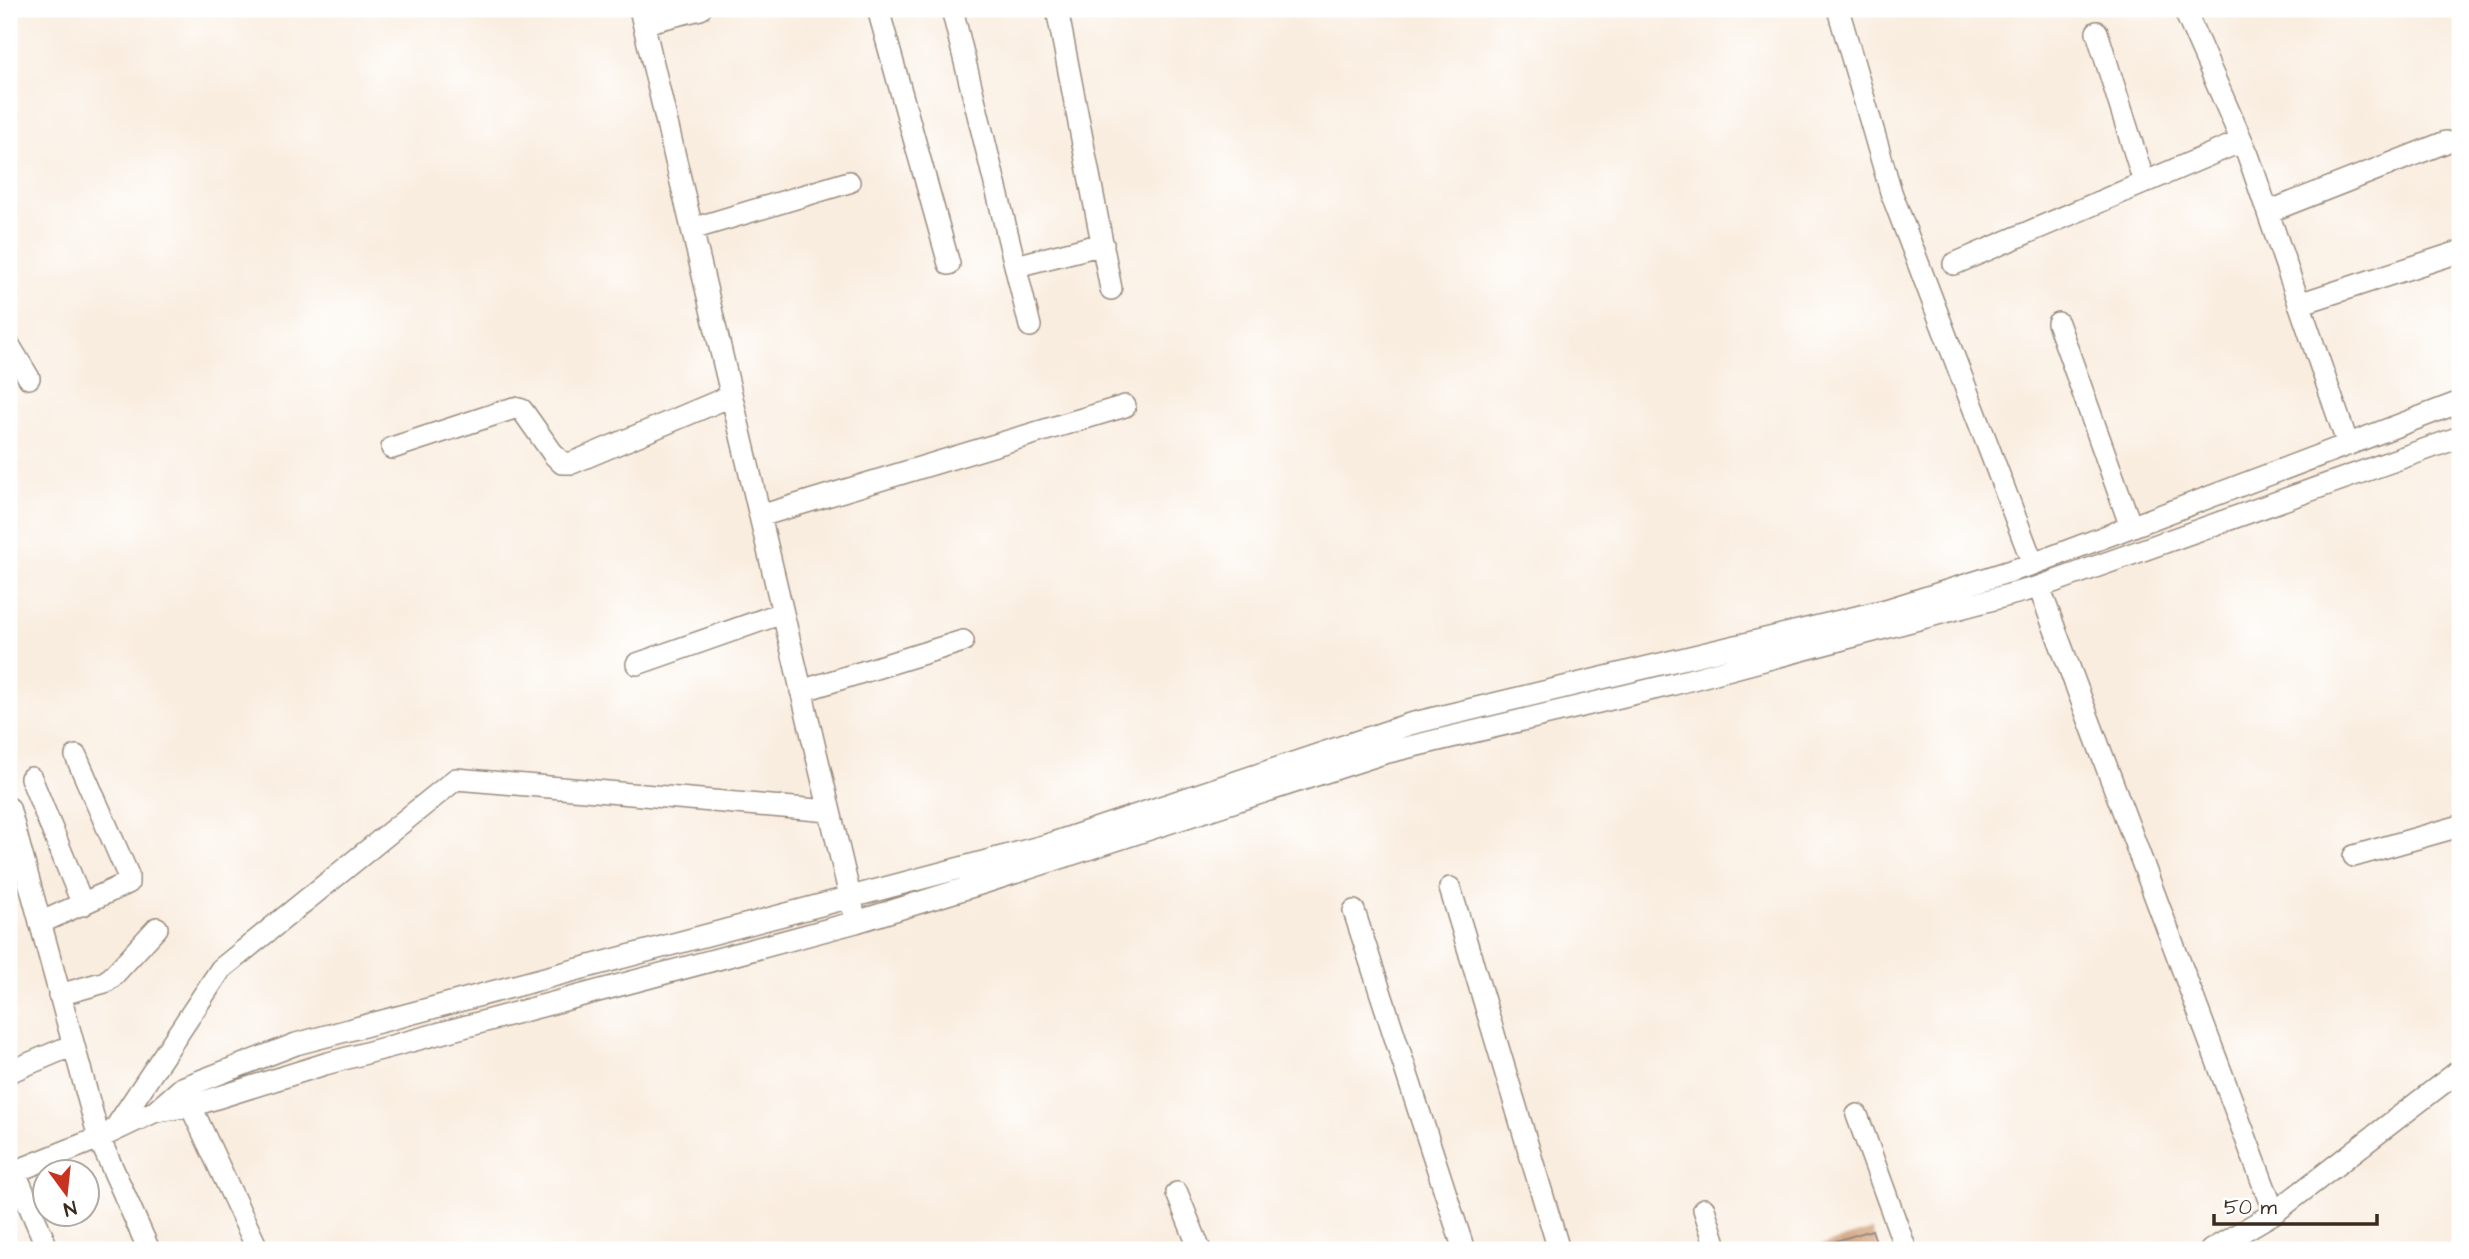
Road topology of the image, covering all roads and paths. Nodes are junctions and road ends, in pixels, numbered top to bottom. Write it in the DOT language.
graph roads {
  1 [pos="699,9"];
  2 [pos="878,9"];
  3 [pos="952,9"];
  4 [pos="1057,9"];
  5 [pos="1838,9"];
  6 [pos="2184,9"];
  7 [pos="642,16"];
  8 [pos="2097,32"];
  9 [pos="2446,142"];
  10 [pos="2243,144"];
  11 [pos="849,182"];
  12 [pos="2144,182"];
  13 [pos="2267,212"];
  14 [pos="692,229"];
  15 [pos="1103,244"];
  16 [pos="2459,252"];
  17 [pos="949,264"];
  18 [pos="1954,264"];
  19 [pos="1016,266"];
  20 [pos="1111,289"];
  21 [pos="2299,304"];
  22 [pos="2058,323"];
  23 [pos="1030,326"];
  24 [pos="9,345"];
  25 [pos="29,378"];
  26 [pos="731,396"];
  27 [pos="2460,402"];
  28 [pos="1125,406"];
  29 [pos="2460,437"];
  30 [pos="2348,445"];
  31 [pos="392,448"];
  32 [pos="760,516"];
  33 [pos="2131,527"];
  34 [pos="2033,564"];
  35 [pos="2039,587"];
  36 [pos="782,613"];
  37 [pos="963,641"];
  38 [pos="637,664"];
  39 [pos="801,691"];
  40 [pos="76,756"];
  41 [pos="31,778"];
  42 [pos="9,808"];
  43 [pos="829,811"];
  44 [pos="2460,826"];
  45 [pos="2354,856"];
  46 [pos="16,863"];
  47 [pos="1450,888"];
  48 [pos="851,898"];
  49 [pos="83,905"];
  50 [pos="1354,911"];
  51 [pos="856,922"];
  52 [pos="40,923"];
  53 [pos="156,928"];
  54 [pos="59,995"];
  55 [pos="73,1045"];
  56 [pos="2460,1070"];
  57 [pos="9,1072"];
  58 [pos="186,1097"];
  59 [pos="1857,1115"];
  60 [pos="106,1134"];
  61 [pos="12,1173"];
  62 [pos="1177,1193"];
  63 [pos="1704,1209"];
  64 [pos="2274,1213"];
  65 [pos="48,1250"];
  66 [pos="149,1250"];
  67 [pos="258,1250"];
  68 [pos="1200,1250"];
  69 [pos="1464,1250"];
  70 [pos="1559,1250"];
  71 [pos="1717,1250"];
  72 [pos="1906,1250"];
  73 [pos="2211,1250"];
  1 -- 7 [label="street"];
  2 -- 17 [label="street"];
  3 -- 19 [label="street"];
  4 -- 15 [label="street"];
  5 -- 34 [label="street"];
  6 -- 10 [label="street"];
  7 -- 14 [label="street"];
  8 -- 12 [label="street"];
  9 -- 13 [label="street"];
  10 -- 12 [label="street"];
  10 -- 13 [label="street"];
  11 -- 14 [label="street"];
  12 -- 18 [label="street"];
  13 -- 21 [label="street"];
  14 -- 26 [label="street"];
  15 -- 19 [label="street"];
  15 -- 20 [label="street"];
  16 -- 21 [label="street"];
  19 -- 23 [label="street"];
  21 -- 30 [label="street"];
  22 -- 33 [label="street"];
  24 -- 25 [label="street"];
  26 -- 31 [label="street"];
  26 -- 32 [label="street"];
  27 -- 30 [label="street"];
  28 -- 32 [label="street"];
  29 -- 35 [label="street"];
  30 -- 33 [label="street"];
  32 -- 36 [label="street"];
  33 -- 34 [label="street"];
  34 -- 48 [label="street"];
  35 -- 51 [label="street"];
  35 -- 64 [label="street"];
  36 -- 38 [label="street"];
  36 -- 39 [label="street"];
  37 -- 39 [label="street"];
  39 -- 43 [label="street"];
  40 -- 49 [label="street"];
  41 -- 49 [label="street"];
  42 -- 46 [label="street"];
  43 -- 48 [label="street"];
  43 -- 60 [label="street"];
  44 -- 45 [label="street"];
  46 -- 52 [label="street"];
  47 -- 70 [label="street"];
  48 -- 51 [label="street"];
  48 -- 58 [label="street"];
  49 -- 52 [label="street"];
  50 -- 69 [label="street"];
  51 -- 58 [label="street"];
  52 -- 54 [label="street"];
  53 -- 54 [label="street"];
  54 -- 55 [label="street"];
  55 -- 57 [label="street"];
  55 -- 60 [label="street"];
  56 -- 64 [label="street"];
  58 -- 60 [label="street"];
  58 -- 67 [label="street"];
  59 -- 72 [label="street"];
  60 -- 61 [label="street"];
  60 -- 66 [label="street"];
  61 -- 65 [label="street"];
  62 -- 68 [label="street"];
  63 -- 71 [label="street"];
  64 -- 73 [label="street"];
}
